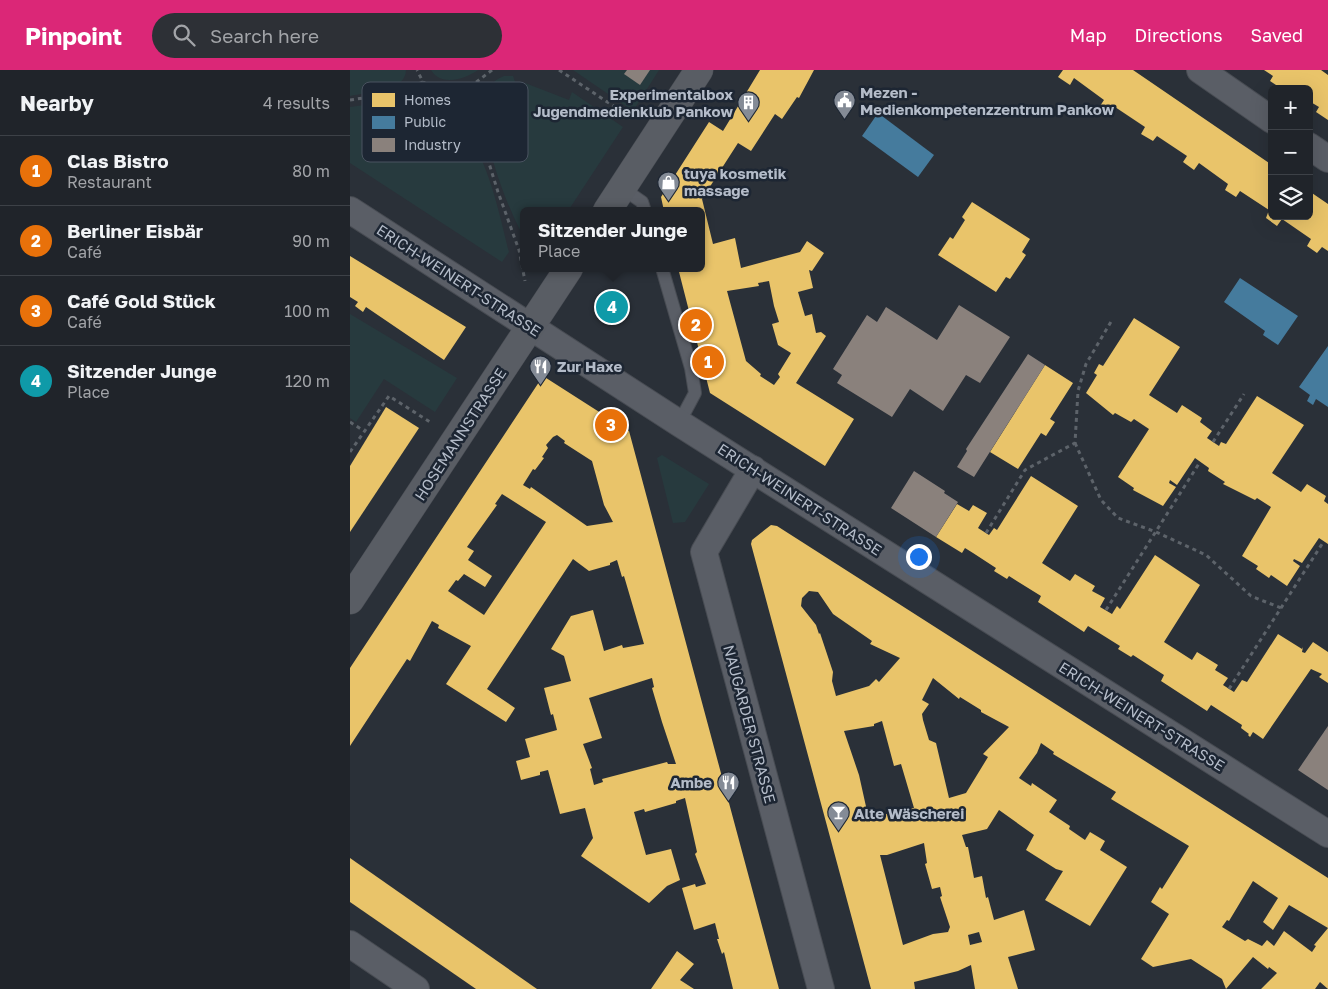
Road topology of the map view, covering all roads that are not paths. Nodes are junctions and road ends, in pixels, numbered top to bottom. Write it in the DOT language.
graph roads {
  1 [pos="699,70"];
  2 [pos="1200,70"];
  3 [pos="1268,117"];
  4 [pos="1313,149"];
  5 [pos="1328,159"];
  6 [pos="622,188"];
  7 [pos="610,207"];
  8 [pos="644,207"];
  9 [pos="350,210"];
  10 [pos="566,272"];
  11 [pos="663,272"];
  12 [pos="531,326"];
  13 [pos="679,423"];
  14 [pos="753,469"];
  15 [pos="350,600"];
  16 [pos="1328,834"];
  17 [pos="350,944"];
  18 [pos="416,989"];
  19 [pos="821,989"];
  1 -- 6 [label="street"];
  2 -- 3 [label="street"];
  4 -- 5 [label="street"];
  6 -- 7 [label="street"];
  6 -- 8 [label="lane"];
  9 -- 12 [label="street, ERICH-WEINERT-STRASSE"];
  10 -- 12 [label="street, HOSEMANNSTRASSE"];
  11 -- 13 [label="lane"];
  12 -- 13 [label="street, ERICH-WEINERT-STRASSE"];
  12 -- 15 [label="street, HOSEMANNSTRASSE"];
  13 -- 14 [label="street, ERICH-WEINERT-STRASSE"];
  14 -- 16 [label="street, ERICH-WEINERT-STRASSE"];
  14 -- 19 [label="street, NAUGARDER STRASSE"];
  17 -- 18 [label="street"];
}
